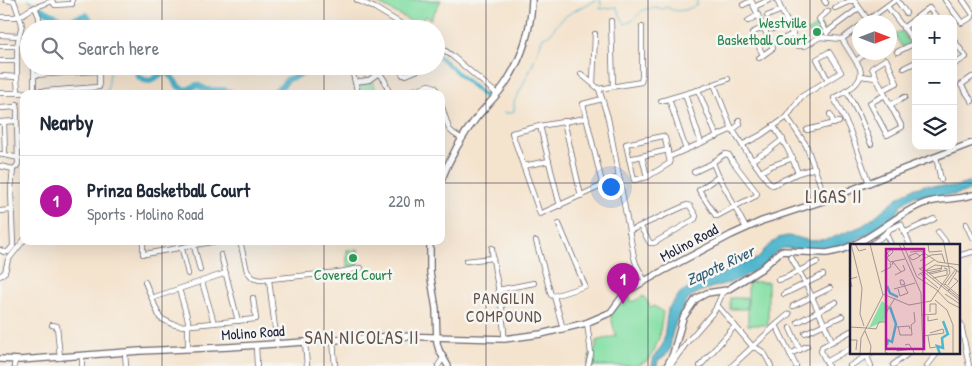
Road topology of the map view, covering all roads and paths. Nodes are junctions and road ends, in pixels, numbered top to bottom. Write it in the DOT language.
graph roads {
  1 [pos="6,0"];
  2 [pos="52,0"];
  3 [pos="72,0"];
  4 [pos="357,0"];
  5 [pos="532,0"];
  6 [pos="769,0"];
  7 [pos="777,0"];
  8 [pos="896,0"];
  9 [pos="945,0"];
  10 [pos="963,0"];
  11 [pos="855,1"];
  12 [pos="752,3"];
  13 [pos="742,5"];
  14 [pos="886,6"];
  15 [pos="35,7"];
  16 [pos="835,8"];
  17 [pos="859,8"];
  18 [pos="782,10"];
  19 [pos="828,12"];
  20 [pos="906,13"];
  21 [pos="758,15"];
  22 [pos="863,15"];
  23 [pos="874,15"];
  24 [pos="921,15"];
  25 [pos="935,15"];
  26 [pos="972,15"];
  27 [pos="20,16"];
  28 [pos="767,16"];
  29 [pos="0,17"];
  30 [pos="21,20"];
  31 [pos="38,20"];
  32 [pos="395,20"];
  33 [pos="611,21"];
  34 [pos="748,21"];
  35 [pos="787,21"];
  36 [pos="912,22"];
  37 [pos="642,27"];
  38 [pos="764,28"];
  39 [pos="903,28"];
  40 [pos="774,29"];
  41 [pos="20,32"];
  42 [pos="827,32"];
  43 [pos="852,32"];
  44 [pos="595,34"];
  45 [pos="793,34"];
  46 [pos="0,35"];
  47 [pos="19,36"];
  48 [pos="830,38"];
  49 [pos="842,40"];
  50 [pos="912,40"];
  51 [pos="779,41"];
  52 [pos="912,45"];
  53 [pos="957,45"];
  54 [pos="0,46"];
  55 [pos="17,46"];
  56 [pos="445,50"];
  57 [pos="898,52"];
  58 [pos="852,54"];
  59 [pos="856,60"];
  60 [pos="0,61"];
  61 [pos="17,61"];
  62 [pos="957,63"];
  63 [pos="912,64"];
  64 [pos="904,68"];
  65 [pos="581,74"];
  66 [pos="34,75"];
  67 [pos="99,75"];
  68 [pos="353,75"];
  69 [pos="376,75"];
  70 [pos="380,75"];
  71 [pos="0,76"];
  72 [pos="861,76"];
  73 [pos="17,77"];
  74 [pos="972,77"];
  75 [pos="876,78"];
  76 [pos="728,79"];
  77 [pos="828,80"];
  78 [pos="355,82"];
  79 [pos="593,83"];
  80 [pos="714,84"];
  81 [pos="612,86"];
  82 [pos="599,89"];
  83 [pos="34,90"];
  84 [pos="60,90"];
  85 [pos="357,90"];
  86 [pos="387,90"];
  87 [pos="414,90"];
  88 [pos="436,90"];
  89 [pos="698,90"];
  90 [pos="846,90"];
  91 [pos="0,93"];
  92 [pos="18,93"];
  93 [pos="884,93"];
  94 [pos="497,94"];
  95 [pos="685,94"];
  96 [pos="905,97"];
  97 [pos="602,99"];
  98 [pos="669,99"];
  99 [pos="661,101"];
  100 [pos="972,101"];
  101 [pos="890,105"];
  102 [pos="0,108"];
  103 [pos="830,114"];
  104 [pos="445,116"];
  105 [pos="787,117"];
  106 [pos="586,118"];
  107 [pos="739,120"];
  108 [pos="17,121"];
  109 [pos="564,121"];
  110 [pos="840,121"];
  111 [pos="2,122"];
  112 [pos="773,125"];
  113 [pos="540,126"];
  114 [pos="732,129"];
  115 [pos="807,130"];
  116 [pos="716,136"];
  117 [pos="462,139"];
  118 [pos="782,139"];
  119 [pos="701,143"];
  120 [pos="972,143"];
  121 [pos="871,144"];
  122 [pos="742,145"];
  123 [pos="957,147"];
  124 [pos="668,150"];
  125 [pos="686,150"];
  126 [pos="946,150"];
  127 [pos="3,155"];
  128 [pos="642,156"];
  129 [pos="669,157"];
  130 [pos="936,157"];
  131 [pos="18,158"];
  132 [pos="793,158"];
  133 [pos="629,159"];
  134 [pos="752,160"];
  135 [pos="549,161"];
  136 [pos="713,164"];
  137 [pos="0,166"];
  138 [pos="523,166"];
  139 [pos="815,168"];
  140 [pos="13,169"];
  141 [pos="445,172"];
  142 [pos="694,172"];
  143 [pos="761,172"];
  144 [pos="798,173"];
  145 [pos="619,177"];
  146 [pos="647,177"];
  147 [pos="718,177"];
  148 [pos="942,180"];
  149 [pos="602,183"];
  150 [pos="869,183"];
  151 [pos="972,195"];
  152 [pos="581,196"];
  153 [pos="826,200"];
  154 [pos="560,206"];
  155 [pos="735,207"];
  156 [pos="0,210"];
  157 [pos="11,210"];
  158 [pos="934,219"];
  159 [pos="559,224"];
  160 [pos="966,224"];
  161 [pos="640,226"];
  162 [pos="746,228"];
  163 [pos="629,231"];
  164 [pos="938,232"];
  165 [pos="904,233"];
  166 [pos="886,234"];
  167 [pos="972,236"];
  168 [pos="536,241"];
  169 [pos="872,241"];
  170 [pos="857,244"];
  171 [pos="891,244"];
  172 [pos="910,244"];
  173 [pos="946,244"];
  174 [pos="20,245"];
  175 [pos="143,245"];
  176 [pos="199,245"];
  177 [pos="241,245"];
  178 [pos="430,245"];
  179 [pos="194,246"];
  180 [pos="850,246"];
  181 [pos="182,248"];
  182 [pos="492,248"];
  183 [pos="0,250"];
  184 [pos="221,255"];
  185 [pos="791,257"];
  186 [pos="493,258"];
  187 [pos="466,261"];
  188 [pos="816,262"];
  189 [pos="361,268"];
  190 [pos="200,270"];
  191 [pos="798,271"];
  192 [pos="226,273"];
  193 [pos="188,274"];
  194 [pos="824,275"];
  195 [pos="0,276"];
  196 [pos="269,280"];
  197 [pos="778,280"];
  198 [pos="645,281"];
  199 [pos="146,282"];
  200 [pos="202,282"];
  201 [pos="534,283"];
  202 [pos="806,284"];
  203 [pos="830,288"];
  204 [pos="179,289"];
  205 [pos="498,290"];
  206 [pos="727,290"];
  207 [pos="784,294"];
  208 [pos="554,296"];
  209 [pos="812,297"];
  210 [pos="152,298"];
  211 [pos="253,298"];
  212 [pos="836,302"];
  213 [pos="717,305"];
  214 [pos="793,306"];
  215 [pos="818,311"];
  216 [pos="789,314"];
  217 [pos="842,316"];
  218 [pos="238,321"];
  219 [pos="587,322"];
  220 [pos="798,322"];
  221 [pos="214,323"];
  222 [pos="960,323"];
  223 [pos="824,324"];
  224 [pos="52,325"];
  225 [pos="776,325"];
  226 [pos="188,326"];
  227 [pos="735,326"];
  228 [pos="790,328"];
  229 [pos="563,329"];
  230 [pos="850,332"];
  231 [pos="804,333"];
  232 [pos="436,337"];
  233 [pos="334,339"];
  234 [pos="504,339"];
  235 [pos="832,341"];
  236 [pos="305,342"];
  237 [pos="276,344"];
  238 [pos="256,345"];
  239 [pos="807,346"];
  240 [pos="752,347"];
  241 [pos="188,349"];
  242 [pos="850,349"];
  243 [pos="800,350"];
  244 [pos="125,353"];
  245 [pos="790,354"];
  246 [pos="866,354"];
  247 [pos="907,354"];
  248 [pos="936,354"];
  249 [pos="82,356"];
  250 [pos="60,358"];
  251 [pos="443,358"];
  252 [pos="0,359"];
  253 [pos="14,363"];
  254 [pos="827,364"];
  255 [pos="893,364"];
  256 [pos="82,366"];
  257 [pos="126,366"];
  258 [pos="257,366"];
  259 [pos="307,366"];
  260 [pos="335,366"];
  261 [pos="438,366"];
  262 [pos="448,366"];
  263 [pos="588,366"];
  264 [pos="668,366"];
  265 [pos="700,366"];
  266 [pos="732,366"];
  267 [pos="771,366"];
  268 [pos="796,366"];
  269 [pos="850,366"];
  270 [pos="872,366"];
  271 [pos="927,366"];
  272 [pos="969,366"];
  1 -- 27 [label="street"];
  2 -- 3 [label="street"];
  2 -- 15 [label="street"];
  4 -- 32 [label="street"];
  5 -- 94 [label="main road"];
  6 -- 12 [label="street"];
  7 -- 18 [label="street"];
  8 -- 14 [label="street"];
  8 -- 20 [label="street"];
  9 -- 26 [label="street"];
  10 -- 26 [label="street"];
  11 -- 16 [label="street"];
  11 -- 17 [label="street"];
  12 -- 13 [label="street"];
  12 -- 21 [label="street"];
  14 -- 23 [label="street"];
  14 -- 39 [label="street"];
  15 -- 27 [label="street"];
  15 -- 31 [label="street"];
  17 -- 22 [label="street"];
  17 -- 42 [label="street"];
  18 -- 28 [label="street"];
  18 -- 35 [label="street"];
  19 -- 42 [label="street"];
  21 -- 34 [label="street"];
  21 -- 38 [label="street"];
  24 -- 25 [label="street"];
  27 -- 29 [label="street"];
  27 -- 30 [label="street"];
  33 -- 81 [label="street"];
  35 -- 40 [label="street"];
  35 -- 45 [label="street"];
  36 -- 39 [label="street"];
  37 -- 81 [label="street"];
  38 -- 38 [label="street"];
  39 -- 50 [label="street"];
  41 -- 47 [label="street"];
  42 -- 48 [label="street"];
  43 -- 49 [label="street"];
  44 -- 79 [label="street"];
  45 -- 48 [label="street"];
  45 -- 51 [label="street"];
  46 -- 47 [label="street"];
  47 -- 55 [label="street"];
  48 -- 49 [label="street"];
  49 -- 58 [label="street"];
  52 -- 57 [label="street"];
  53 -- 62 [label="street"];
  54 -- 55 [label="street"];
  55 -- 61 [label="street"];
  56 -- 94 [label="street"];
  59 -- 72 [label="street"];
  60 -- 61 [label="street"];
  61 -- 73 [label="street"];
  63 -- 64 [label="street"];
  65 -- 79 [label="street"];
  66 -- 83 [label="street"];
  67 -- 84 [label="street"];
  68 -- 78 [label="street"];
  69 -- 78 [label="street"];
  70 -- 86 [label="street"];
  71 -- 73 [label="street"];
  72 -- 75 [label="street"];
  72 -- 90 [label="street"];
  73 -- 92 [label="street"];
  74 -- 100 [label="street"];
  75 -- 93 [label="street"];
  75 -- 93 [label="street"];
  76 -- 80 [label="street"];
  77 -- 77 [label="street"];
  77 -- 105 [label="street"];
  78 -- 85 [label="street"];
  79 -- 82 [label="street"];
  80 -- 89 [label="street"];
  80 -- 114 [label="street"];
  81 -- 82 [label="street"];
  82 -- 97 [label="street"];
  87 -- 88 [label="street"];
  89 -- 95 [label="street"];
  89 -- 116 [label="street"];
  90 -- 110 [label="street"];
  90 -- 121 [label="street"];
  91 -- 92 [label="street"];
  93 -- 101 [label="street"];
  93 -- 101 [label="street"];
  94 -- 117 [label="main road"];
  95 -- 98 [label="street"];
  95 -- 119 [label="street"];
  96 -- 101 [label="street"];
  97 -- 106 [label="street"];
  97 -- 145 [label="street"];
  98 -- 99 [label="street"];
  98 -- 125 [label="street"];
  102 -- 108 [label="street"];
  103 -- 110 [label="street"];
  104 -- 117 [label="street"];
  105 -- 112 [label="street"];
  105 -- 139 [label="street"];
  106 -- 109 [label="street"];
  106 -- 149 [label="street"];
  107 -- 114 [label="street"];
  108 -- 111 [label="street"];
  108 -- 131 [label="street"];
  109 -- 113 [label="street"];
  109 -- 152 [label="street"];
  110 -- 115 [label="street"];
  110 -- 150 [label="street"];
  111 -- 127 [label="street"];
  112 -- 118 [label="street"];
  112 -- 122 [label="street"];
  113 -- 135 [label="street"];
  113 -- 138 [label="street"];
  114 -- 116 [label="street"];
  114 -- 122 [label="street"];
  116 -- 119 [label="street"];
  117 -- 141 [label="main road"];
  118 -- 132 [label="street"];
  118 -- 134 [label="street"];
  119 -- 125 [label="street"];
  120 -- 123 [label="main road, Molino Road"];
  122 -- 134 [label="street"];
  124 -- 128 [label="street"];
  124 -- 129 [label="street"];
  124 -- 133 [label="street"];
  125 -- 129 [label="street"];
  126 -- 130 [label="main road, Molino Road"];
  127 -- 131 [label="street"];
  128 -- 133 [label="street"];
  128 -- 146 [label="street"];
  129 -- 146 [label="street"];
  130 -- 148 [label="street"];
  130 -- 150 [label="main road, Molino Road"];
  131 -- 140 [label="street"];
  132 -- 143 [label="street"];
  132 -- 144 [label="street"];
  133 -- 146 [label="street"];
  134 -- 143 [label="street"];
  135 -- 138 [label="street"];
  135 -- 154 [label="street"];
  136 -- 142 [label="street"];
  136 -- 147 [label="street"];
  136 -- 155 [label="street"];
  137 -- 140 [label="street"];
  138 -- 154 [label="street"];
  139 -- 144 [label="street"];
  139 -- 153 [label="street"];
  140 -- 157 [label="street"];
  143 -- 144 [label="street"];
  145 -- 149 [label="street"];
  145 -- 163 [label="street"];
  147 -- 155 [label="street"];
  147 -- 155 [label="street"];
  149 -- 152 [label="street"];
  150 -- 153 [label="main road, Molino Road"];
  151 -- 169 [label="main road"];
  152 -- 154 [label="street"];
  153 -- 162 [label="main road, Molino Road"];
  155 -- 162 [label="street"];
  156 -- 157 [label="street"];
  157 -- 183 [label="street"];
  158 -- 165 [label="street"];
  159 -- 208 [label="street"];
  160 -- 167 [label="street"];
  161 -- 161 [label="street"];
  161 -- 163 [label="street"];
  162 -- 198 [label="main road, Molino Road"];
  163 -- 198 [label="street"];
  164 -- 173 [label="street"];
  165 -- 166 [label="street"];
  165 -- 172 [label="street"];
  166 -- 169 [label="street"];
  166 -- 171 [label="street"];
  168 -- 208 [label="street"];
  169 -- 170 [label="main road"];
  174 -- 195 [label="street"];
  175 -- 181 [label="street"];
  176 -- 179 [label="street"];
  177 -- 196 [label="street"];
  178 -- 232 [label="main road"];
  179 -- 181 [label="street"];
  179 -- 190 [label="street"];
  180 -- 206 [label="main road"];
  181 -- 193 [label="street"];
  182 -- 186 [label="street"];
  184 -- 192 [label="street"];
  185 -- 191 [label="street"];
  186 -- 187 [label="street"];
  186 -- 205 [label="street"];
  188 -- 191 [label="street"];
  189 -- 196 [label="street"];
  191 -- 197 [label="street"];
  191 -- 202 [label="street"];
  192 -- 200 [label="street"];
  192 -- 218 [label="street"];
  194 -- 202 [label="street"];
  196 -- 237 [label="street"];
  198 -- 219 [label="main road, Molino Road"];
  199 -- 210 [label="street"];
  200 -- 204 [label="street"];
  200 -- 221 [label="street"];
  201 -- 205 [label="street"];
  202 -- 207 [label="street"];
  202 -- 209 [label="street"];
  203 -- 209 [label="street"];
  204 -- 210 [label="street"];
  204 -- 226 [label="street"];
  205 -- 234 [label="street"];
  206 -- 213 [label="street"];
  206 -- 264 [label="main road"];
  208 -- 229 [label="street"];
  209 -- 214 [label="street"];
  209 -- 215 [label="street"];
  210 -- 226 [label="street"];
  211 -- 218 [label="street"];
  212 -- 215 [label="street"];
  213 -- 227 [label="street"];
  213 -- 264 [label="street"];
  215 -- 220 [label="street"];
  215 -- 223 [label="street"];
  216 -- 225 [label="street"];
  217 -- 223 [label="street"];
  218 -- 221 [label="street"];
  219 -- 229 [label="main road, Molino Road"];
  219 -- 263 [label="street"];
  221 -- 226 [label="street"];
  222 -- 272 [label="street"];
  223 -- 231 [label="street"];
  223 -- 235 [label="street"];
  224 -- 250 [label="street"];
  225 -- 240 [label="street"];
  225 -- 245 [label="street"];
  226 -- 241 [label="street"];
  227 -- 240 [label="street"];
  227 -- 265 [label="street"];
  228 -- 243 [label="street"];
  229 -- 234 [label="main road, Molino Road"];
  230 -- 235 [label="street"];
  232 -- 233 [label="main road, Molino Road"];
  232 -- 234 [label="main road, Molino Road"];
  232 -- 251 [label="main road"];
  233 -- 236 [label="main road, Molino Road"];
  233 -- 260 [label="street"];
  235 -- 254 [label="street"];
  236 -- 237 [label="main road, Molino Road"];
  236 -- 259 [label="street"];
  237 -- 238 [label="main road, Molino Road"];
  238 -- 241 [label="main road, Molino Road"];
  238 -- 258 [label="street"];
  239 -- 243 [label="street"];
  240 -- 266 [label="street"];
  240 -- 267 [label="street"];
  241 -- 244 [label="main road, Molino Road"];
  242 -- 254 [label="street"];
  243 -- 245 [label="street"];
  244 -- 249 [label="main road, Molino Road"];
  244 -- 257 [label="street"];
  245 -- 268 [label="street"];
  246 -- 269 [label="street"];
  246 -- 270 [label="street"];
  247 -- 255 [label="street"];
  248 -- 271 [label="street"];
  249 -- 250 [label="main road, Molino Road"];
  249 -- 256 [label="street"];
  250 -- 253 [label="main road, Molino Road"];
  251 -- 261 [label="street"];
  251 -- 262 [label="main road"];
  252 -- 253 [label="main road, Molino Road"];
}
